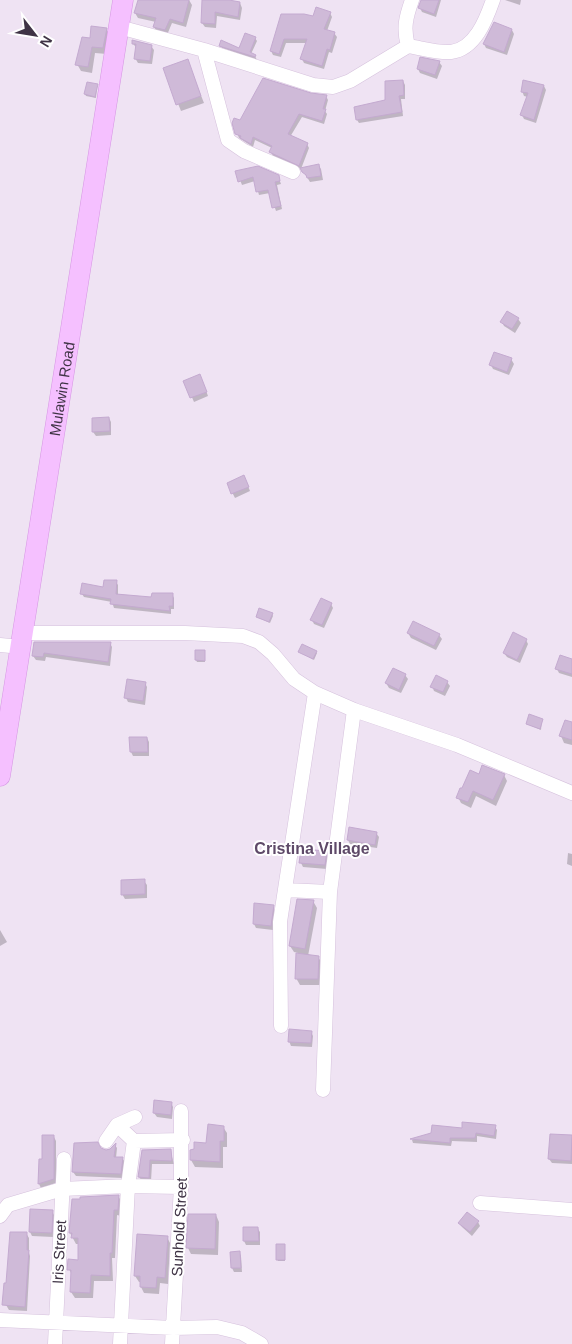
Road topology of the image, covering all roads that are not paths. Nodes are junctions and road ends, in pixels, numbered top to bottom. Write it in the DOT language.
graph roads {
  1 [pos="123,0"];
  2 [pos="412,0"];
  3 [pos="494,0"];
  4 [pos="119,27"];
  5 [pos="408,46"];
  6 [pos="204,50"];
  7 [pos="294,172"];
  8 [pos="23,640"];
  9 [pos="0,646"];
  10 [pos="315,693"];
  11 [pos="354,710"];
  12 [pos="0,776"];
  13 [pos="572,792"];
  14 [pos="285,890"];
  15 [pos="330,892"];
  16 [pos="281,1026"];
  17 [pos="323,1090"];
  18 [pos="181,1111"];
  19 [pos="135,1117"];
  20 [pos="117,1125"];
  21 [pos="182,1140"];
  22 [pos="106,1141"];
  23 [pos="134,1141"];
  24 [pos="64,1160"];
  25 [pos="128,1186"];
  26 [pos="182,1187"];
  27 [pos="62,1189"];
  28 [pos="480,1203"];
  29 [pos="572,1210"];
  30 [pos="0,1216"];
  31 [pos="0,1320"];
  32 [pos="56,1322"];
  33 [pos="121,1326"];
  34 [pos="173,1328"];
  35 [pos="55,1344"];
  36 [pos="120,1344"];
  37 [pos="172,1344"];
  38 [pos="261,1344"];
  1 -- 4 [label="main road, Mulawin Road"];
  2 -- 5 [label="street"];
  3 -- 5 [label="street"];
  4 -- 6 [label="street"];
  4 -- 8 [label="main road, Mulawin Road"];
  5 -- 6 [label="street"];
  6 -- 7 [label="street"];
  8 -- 9 [label="street"];
  8 -- 10 [label="street"];
  8 -- 12 [label="main road, Mulawin Road"];
  10 -- 11 [label="street"];
  10 -- 14 [label="street"];
  11 -- 13 [label="street"];
  11 -- 15 [label="street"];
  14 -- 15 [label="street"];
  14 -- 16 [label="street"];
  15 -- 17 [label="street"];
  18 -- 21 [label="street, Sunhold Street"];
  19 -- 20 [label="street"];
  20 -- 22 [label="street"];
  20 -- 23 [label="street"];
  21 -- 23 [label="street"];
  21 -- 26 [label="street, Sunhold Street"];
  23 -- 25 [label="street"];
  24 -- 27 [label="street, Iris Street"];
  25 -- 26 [label="street"];
  25 -- 27 [label="street"];
  25 -- 33 [label="street"];
  26 -- 34 [label="street, Sunhold Street"];
  27 -- 30 [label="street"];
  27 -- 32 [label="street, Iris Street"];
  28 -- 29 [label="street"];
  31 -- 32 [label="street"];
  32 -- 33 [label="street"];
  32 -- 35 [label="street, Iris Street"];
  33 -- 34 [label="street"];
  33 -- 36 [label="street"];
  34 -- 37 [label="street, Sunhold Street"];
  34 -- 38 [label="street"];
}
